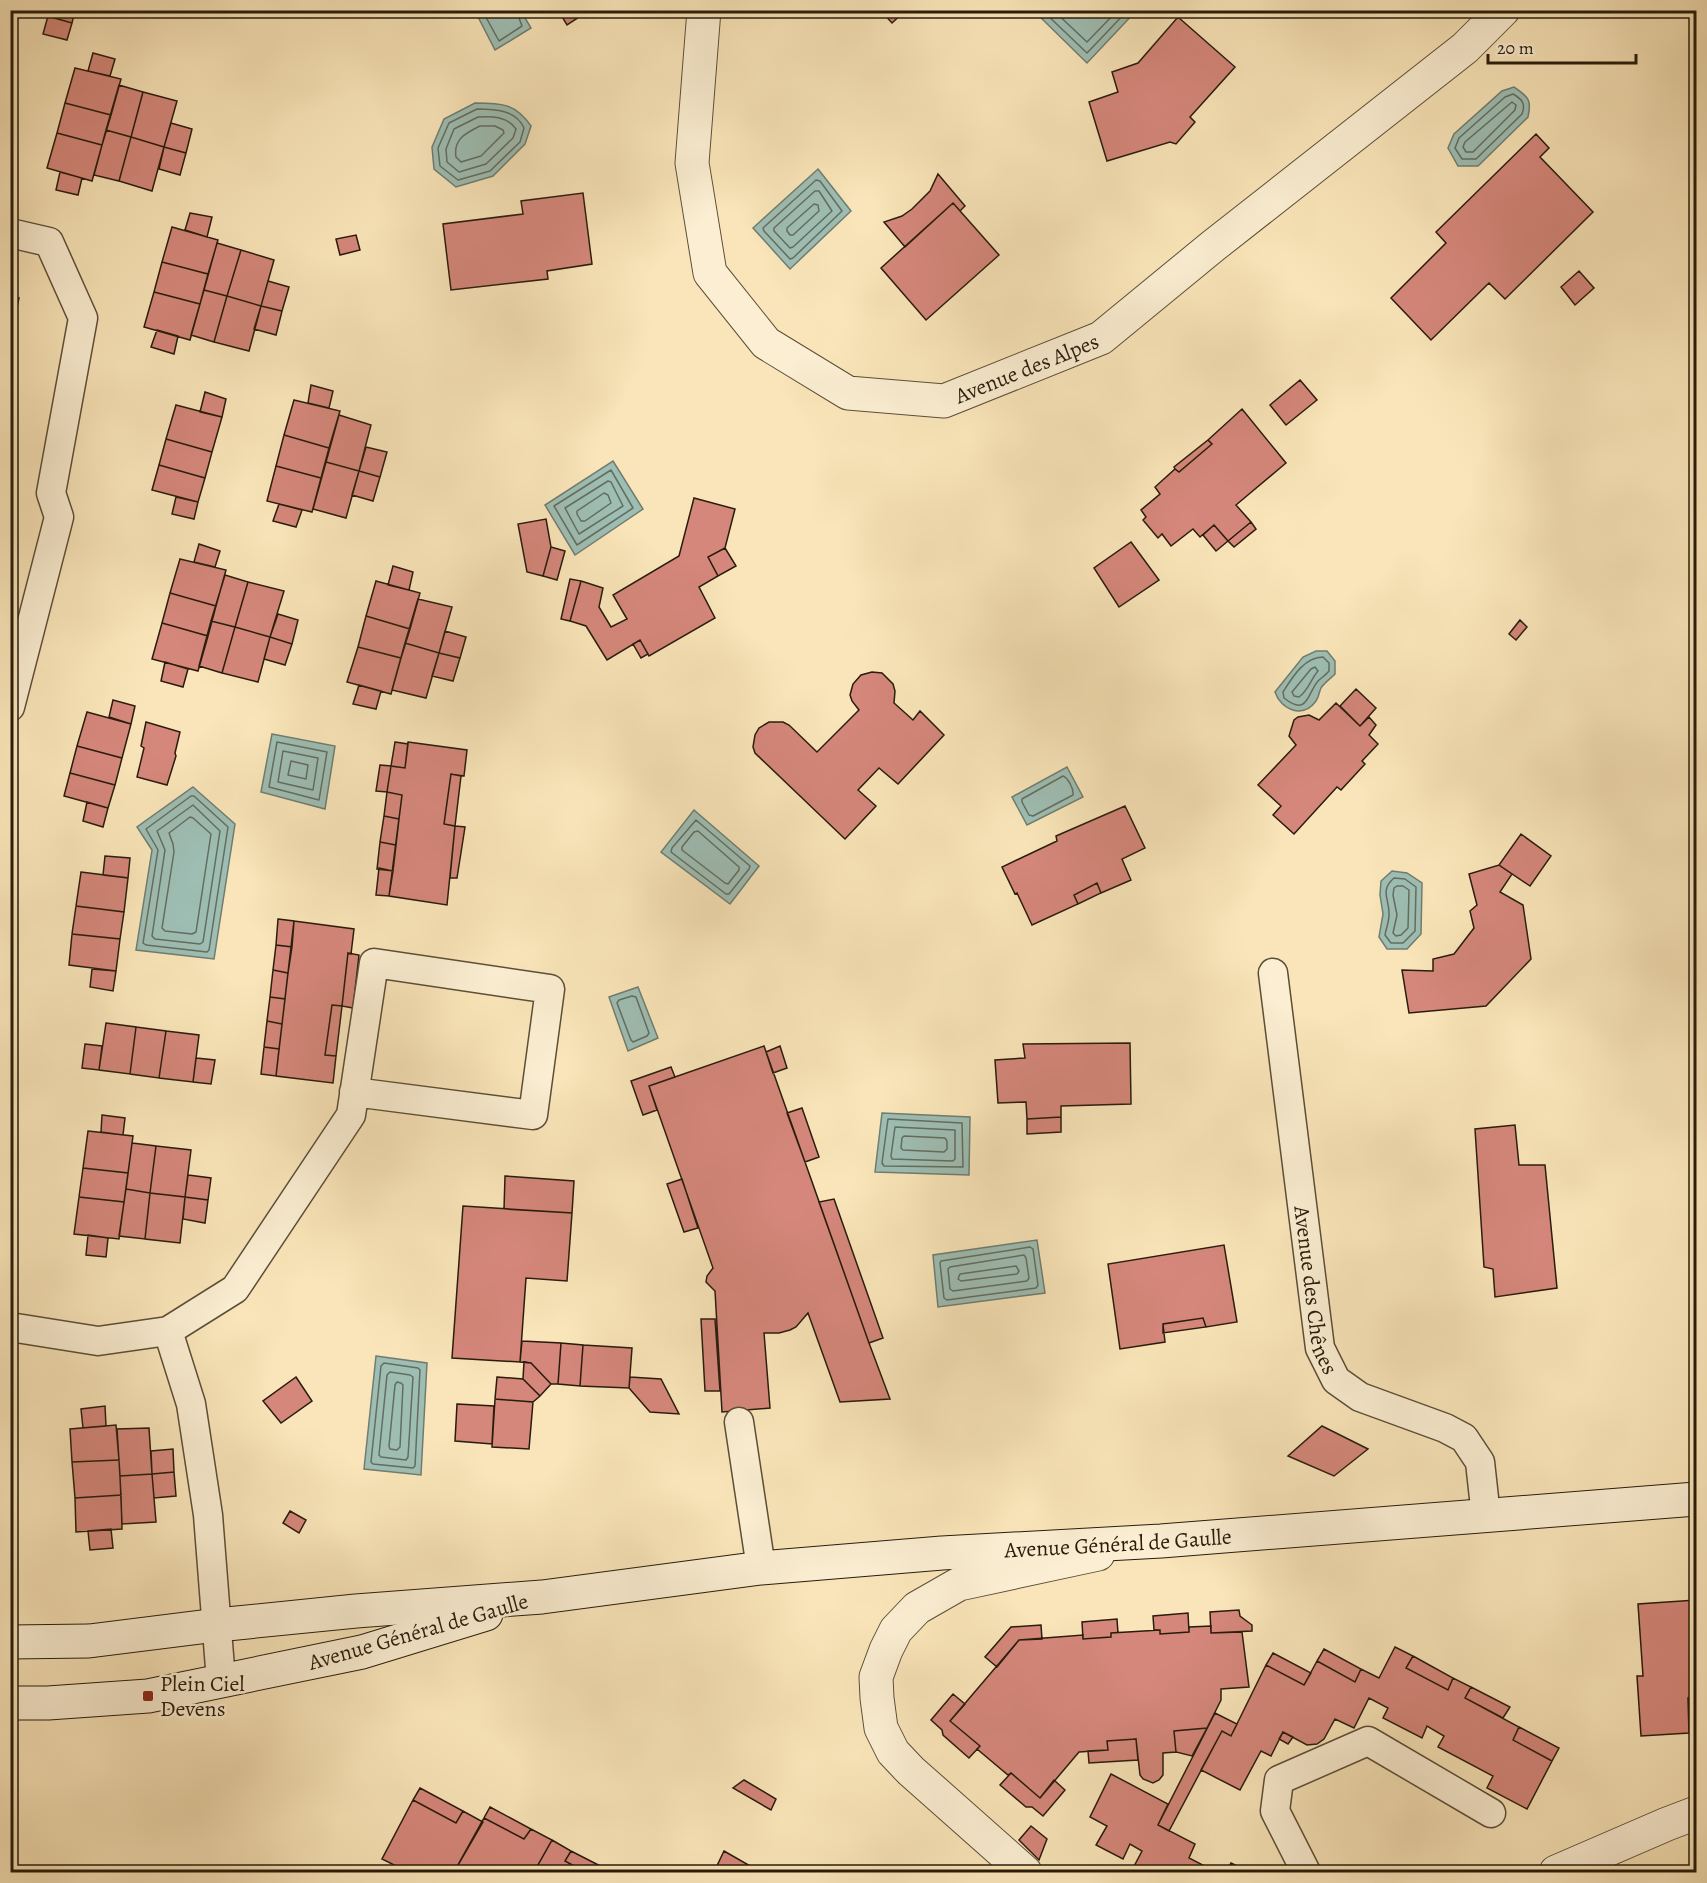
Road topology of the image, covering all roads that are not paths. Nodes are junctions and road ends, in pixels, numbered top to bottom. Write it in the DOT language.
graph roads {
  1 [pos="704,10"];
  2 [pos="1503,10"];
  3 [pos="10,233"];
  4 [pos="10,707"];
  5 [pos="1273,973"];
  6 [pos="354,1092"];
  7 [pos="10,1328"];
  8 [pos="168,1331"];
  9 [pos="739,1422"];
  10 [pos="1696,1499"];
  11 [pos="1486,1516"];
  12 [pos="1161,1541"];
  13 [pos="762,1568"];
  14 [pos="542,1597"];
  15 [pos="217,1625"];
  16 [pos="11,1642"];
  17 [pos="220,1681"];
  18 [pos="10,1702"];
  19 [pos="1696,1813"];
  20 [pos="1491,1814"];
  21 [pos="1025,1872"];
  22 [pos="1306,1872"];
  23 [pos="1556,1872"];
  1 -- 2 [label="main road, Avenue des Alpes"];
  3 -- 4 [label="lane"];
  5 -- 11 [label="lane, Avenue des Chênes"];
  6 -- 6 [label="lane"];
  6 -- 8 [label="lane"];
  7 -- 8 [label="lane"];
  8 -- 15 [label="lane"];
  9 -- 13 [label="lane"];
  10 -- 11 [label="main road, Avenue Général de Gaulle"];
  11 -- 12 [label="main road, Avenue Général de Gaulle"];
  12 -- 13 [label="main road, Avenue Général de Gaulle"];
  12 -- 21 [label="main road"];
  13 -- 14 [label="main road, Avenue Général de Gaulle"];
  14 -- 15 [label="main road, Avenue Général de Gaulle"];
  14 -- 17 [label="main road, Avenue Général de Gaulle"];
  15 -- 16 [label="main road, Avenue Général de Gaulle"];
  15 -- 17 [label="lane"];
  17 -- 18 [label="main road, Avenue Général de Gaulle"];
  19 -- 23 [label="main road"];
  20 -- 22 [label="lane"];
}
